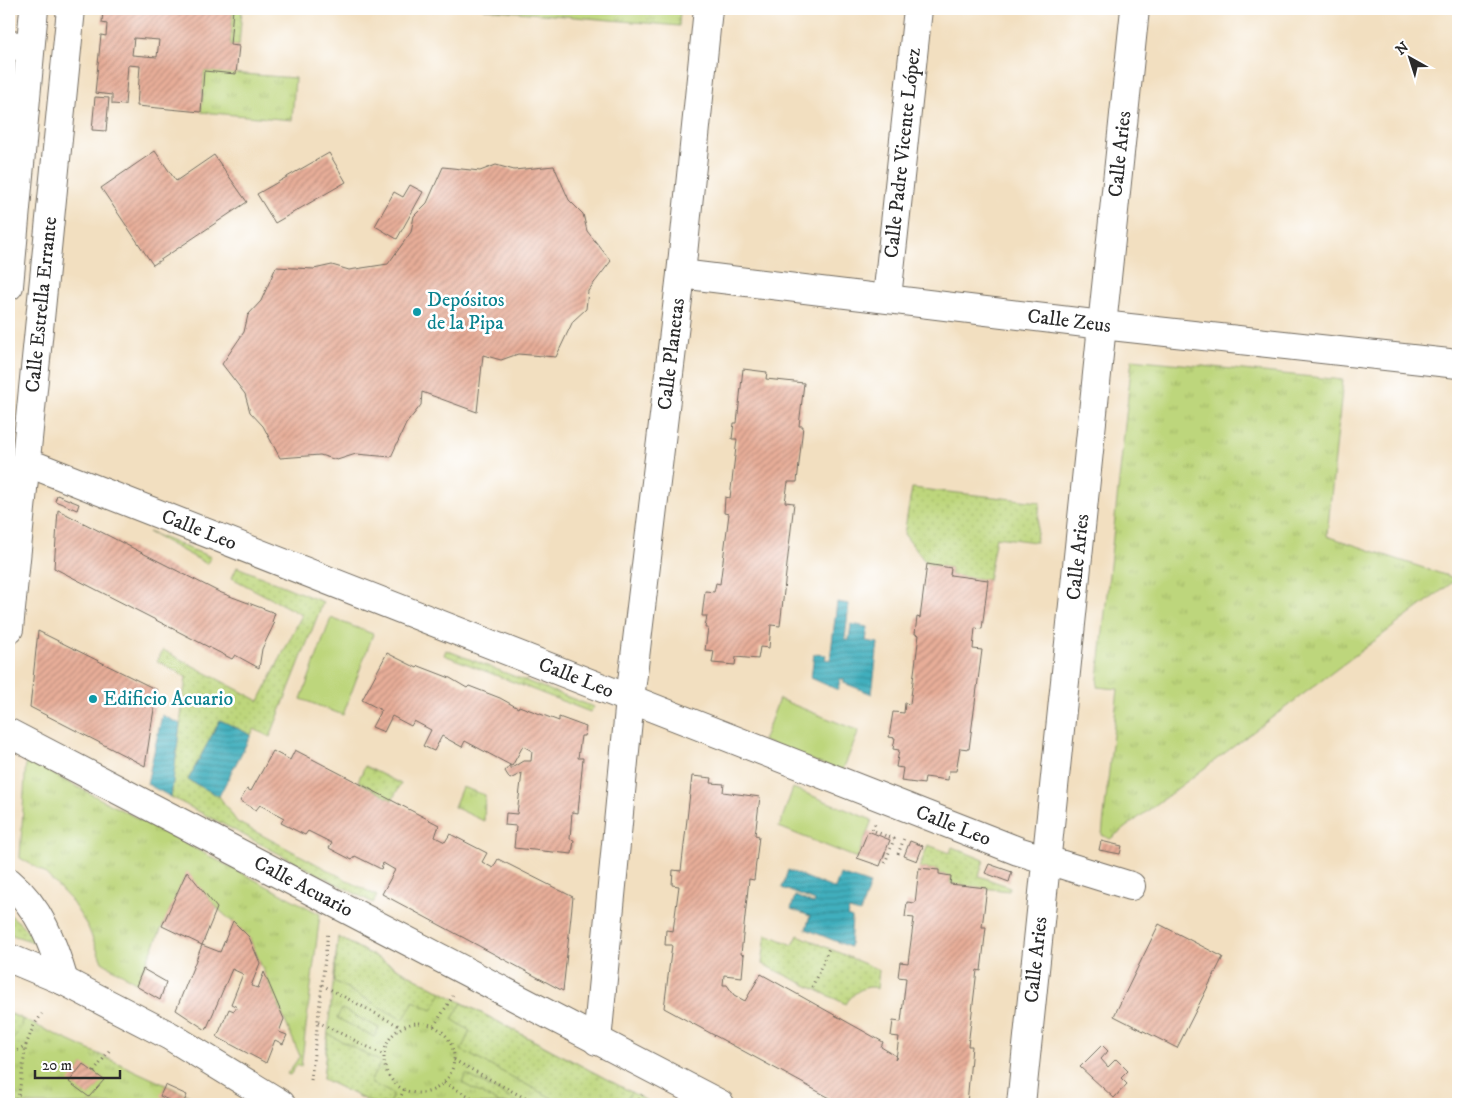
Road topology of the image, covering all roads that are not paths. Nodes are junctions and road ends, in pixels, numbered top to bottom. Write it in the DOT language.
graph roads {
  1 [pos="34,9"];
  2 [pos="71,9"];
  3 [pos="708,9"];
  4 [pos="918,9"];
  5 [pos="1135,9"];
  6 [pos="19,46"];
  7 [pos="11,244"];
  8 [pos="681,274"];
  9 [pos="9,286"];
  10 [pos="887,298"];
  11 [pos="1102,325"];
  12 [pos="1458,364"];
  13 [pos="26,462"];
  14 [pos="9,629"];
  15 [pos="630,699"];
  16 [pos="9,733"];
  17 [pos="1047,862"];
  18 [pos="9,882"];
  19 [pos="1131,886"];
  20 [pos="9,958"];
  21 [pos="64,981"];
  22 [pos="597,1042"];
  23 [pos="281,1104"];
  24 [pos="720,1104"];
  25 [pos="1021,1104"];
  1 -- 6 [label="street, Calle Estrella Errante"];
  2 -- 13 [label="street, Calle Estrella Errante"];
  3 -- 8 [label="street, Calle Planetas"];
  4 -- 10 [label="street, Calle Padre Vicente López"];
  5 -- 11 [label="street, Calle Aries"];
  6 -- 7 [label="street, Calle Estrella Errante"];
  7 -- 9 [label="street, Calle Estrella Errante"];
  8 -- 10 [label="street, Calle Zeus"];
  8 -- 15 [label="street, Calle Planetas"];
  10 -- 11 [label="street, Calle Zeus"];
  11 -- 12 [label="street, Calle Zeus"];
  11 -- 17 [label="street, Calle Aries"];
  13 -- 14 [label="street, Calle Estrella Errante"];
  13 -- 15 [label="street, Calle Leo"];
  15 -- 17 [label="street, Calle Leo"];
  15 -- 22 [label="street"];
  16 -- 22 [label="street, Calle Acuario"];
  17 -- 19 [label="street, Calle Leo"];
  17 -- 25 [label="street, Calle Aries"];
  18 -- 21 [label="street"];
  20 -- 21 [label="street"];
  21 -- 23 [label="street"];
  22 -- 24 [label="street, Calle Acuario"];
}
